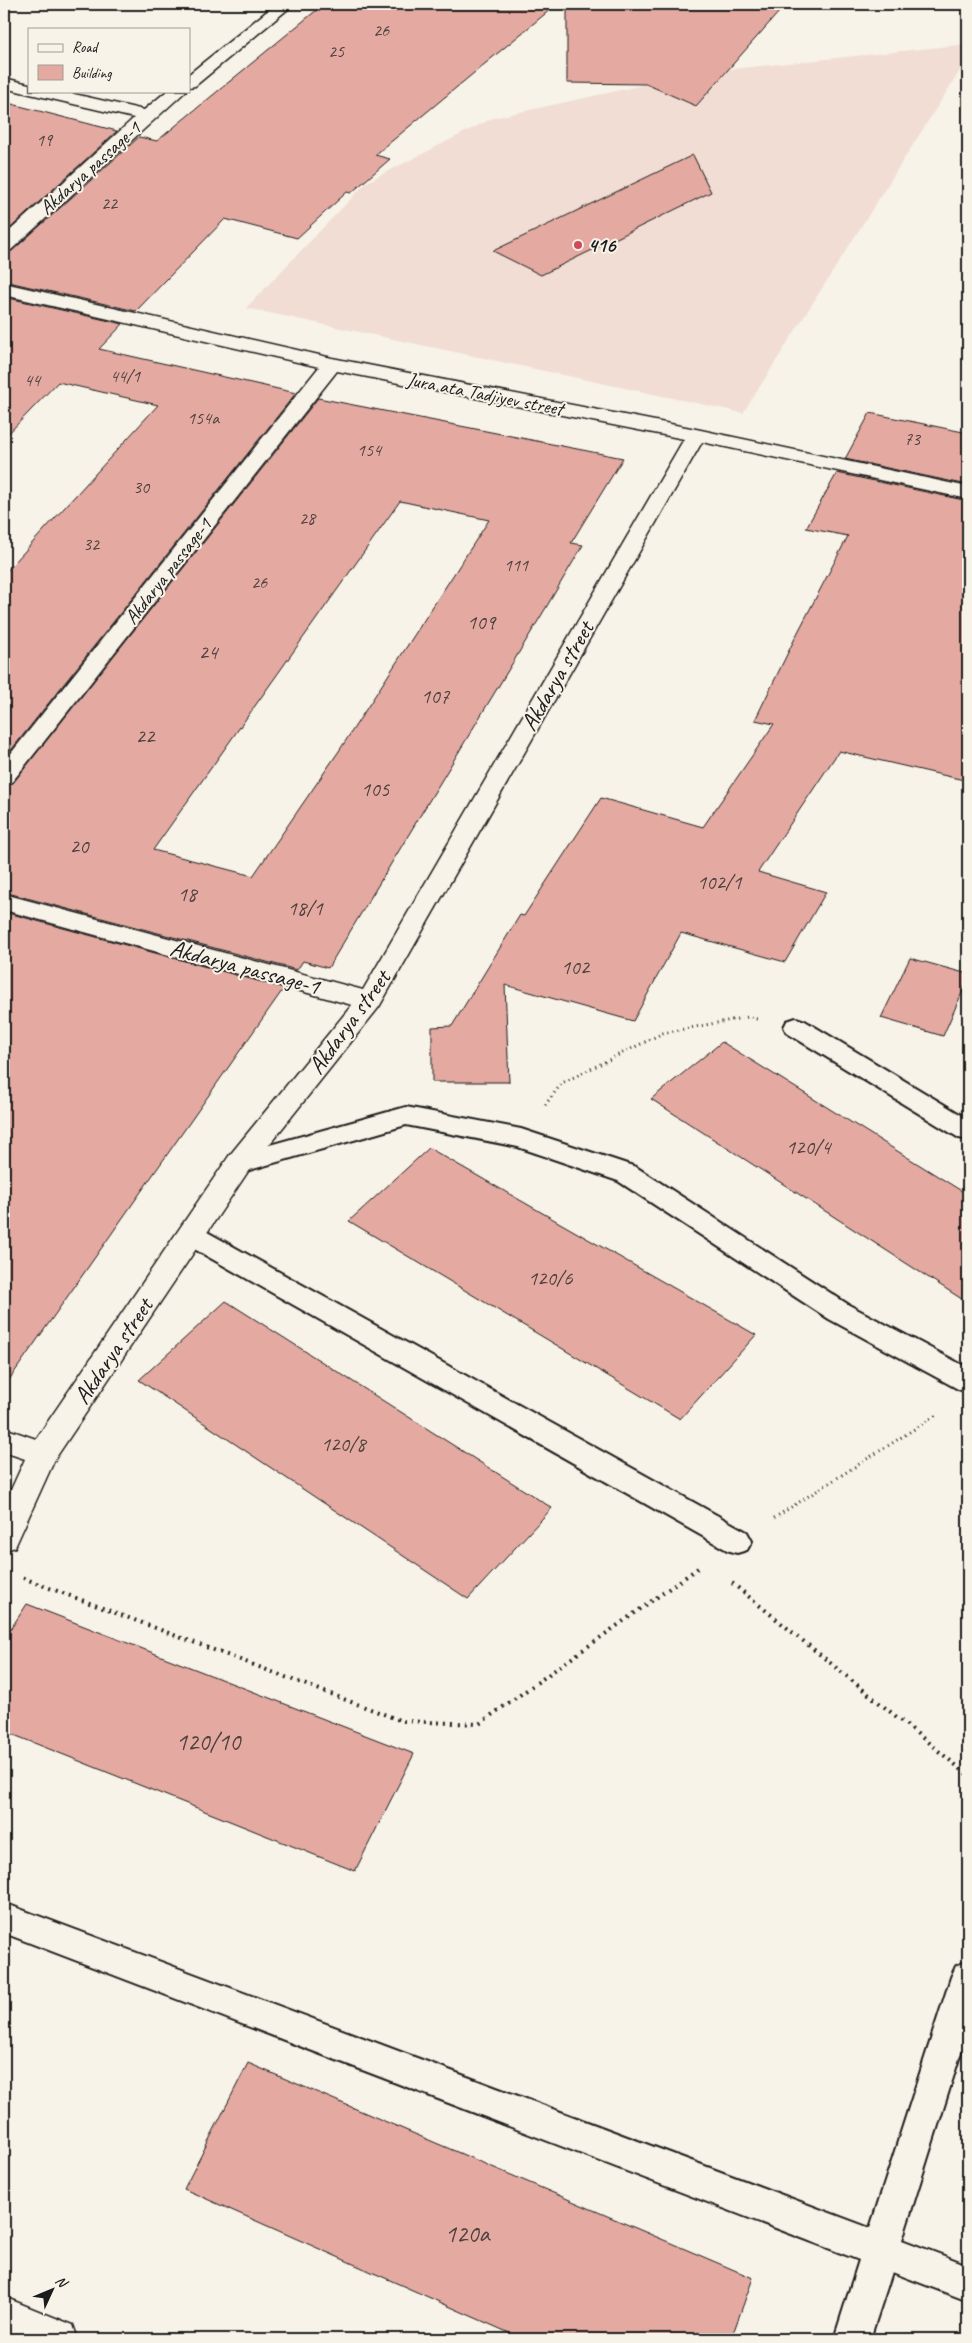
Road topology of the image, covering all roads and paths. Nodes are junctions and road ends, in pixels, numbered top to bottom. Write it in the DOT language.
graph roads {
  1 [pos="286,4"];
  2 [pos="190,81"];
  3 [pos="4,83"];
  4 [pos="28,89"];
  5 [pos="42,92"];
  6 [pos="177,92"];
  7 [pos="147,116"];
  8 [pos="4,246"];
  9 [pos="4,289"];
  10 [pos="332,364"];
  11 [pos="696,435"];
  12 [pos="968,493"];
  13 [pos="4,777"];
  14 [pos="4,902"];
  15 [pos="370,1001"];
  16 [pos="796,1027"];
  17 [pos="968,1131"];
  18 [pos="521,1138"];
  19 [pos="239,1163"];
  20 [pos="191,1235"];
  21 [pos="968,1380"];
  22 [pos="944,1410"];
  23 [pos="4,1440"];
  24 [pos="43,1453"];
  25 [pos="4,1538"];
  26 [pos="737,1541"];
  27 [pos="706,1562"];
  28 [pos="13,1574"];
  29 [pos="968,1775"];
  30 [pos="4,1918"];
  31 [pos="968,1977"];
  32 [pos="882,2249"];
  33 [pos="968,2283"];
  34 [pos="4,2316"];
  35 [pos="60,2339"];
  36 [pos="852,2339"];
  1 -- 2 [label="street"];
  3 -- 4 [label="street"];
  5 -- 7 [label="street"];
  6 -- 7 [label="street, Akdarya passage-1"];
  7 -- 8 [label="street, Akdarya passage-1"];
  9 -- 10 [label="street, Jura аta Tadjiyev street"];
  10 -- 11 [label="street, Jura аta Tadjiyev street"];
  10 -- 13 [label="street, Akdarya passage-1"];
  11 -- 12 [label="street, Jura аta Tadjiyev street"];
  11 -- 15 [label="street, Akdarya street"];
  14 -- 15 [label="street, Akdarya passage-1"];
  15 -- 19 [label="street, Akdarya street"];
  16 -- 17 [label="lane"];
  16 -- 18 [label="path"];
  18 -- 19 [label="lane"];
  18 -- 21 [label="lane"];
  19 -- 20 [label="street, Akdarya street"];
  20 -- 24 [label="street, Akdarya street"];
  20 -- 26 [label="lane"];
  22 -- 26 [label="path"];
  23 -- 24 [label="street"];
  24 -- 25 [label="street, Akdarya street"];
  26 -- 27 [label="path"];
  27 -- 28 [label="path"];
  27 -- 29 [label="path"];
  30 -- 32 [label="lane"];
  31 -- 32 [label="lane"];
  32 -- 33 [label="lane"];
  32 -- 36 [label="lane"];
  34 -- 35 [label="street"];
}
